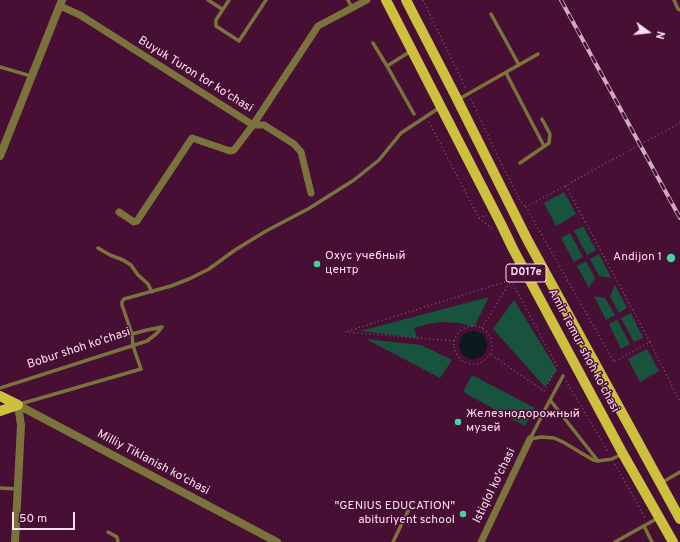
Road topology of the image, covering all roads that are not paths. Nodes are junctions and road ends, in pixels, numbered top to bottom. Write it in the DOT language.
graph roads {
  1 [pos="208,0"];
  2 [pos="228,0"];
  3 [pos="266,0"];
  4 [pos="348,0"];
  5 [pos="367,0"];
  6 [pos="386,0"];
  7 [pos="406,0"];
  8 [pos="674,0"];
  9 [pos="61,3"];
  10 [pos="352,8"];
  11 [pos="222,9"];
  12 [pos="680,10"];
  13 [pos="492,14"];
  14 [pos="373,43"];
  15 [pos="412,51"];
  16 [pos="538,54"];
  17 [pos="519,65"];
  18 [pos="388,66"];
  19 [pos="0,67"];
  20 [pos="506,73"];
  21 [pos="32,76"];
  22 [pos="458,100"];
  23 [pos="441,107"];
  24 [pos="414,114"];
  25 [pos="542,119"];
  26 [pos="253,125"];
  27 [pos="544,146"];
  28 [pos="0,156"];
  29 [pos="520,163"];
  30 [pos="311,193"];
  31 [pos="119,212"];
  32 [pos="528,241"];
  33 [pos="98,248"];
  34 [pos="513,249"];
  35 [pos="152,292"];
  36 [pos="132,334"];
  37 [pos="133,346"];
  38 [pos="563,376"];
  39 [pos="0,388"];
  40 [pos="0,396"];
  41 [pos="550,400"];
  42 [pos="18,405"];
  43 [pos="0,410"];
  44 [pos="530,439"];
  45 [pos="623,454"];
  46 [pos="598,461"];
  47 [pos="680,472"];
  48 [pos="660,483"];
  49 [pos="0,488"];
  50 [pos="18,490"];
  51 [pos="408,511"];
  52 [pos="660,518"];
  53 [pos="680,519"];
  54 [pos="644,526"];
  55 [pos="108,532"];
  56 [pos="15,542"];
  57 [pos="118,542"];
  58 [pos="277,542"];
  59 [pos="393,542"];
  60 [pos="480,542"];
  61 [pos="615,542"];
  62 [pos="652,542"];
  63 [pos="673,542"];
  1 -- 11 [label="lane"];
  2 -- 11 [label="lane"];
  3 -- 11 [label="lane"];
  4 -- 10 [label="lane"];
  5 -- 10 [label="street"];
  6 -- 15 [label="main road, Amir Temur shoh ko'chasi / D017e"];
  7 -- 22 [label="main road, Amir Temur shoh ko'chasi / D017e"];
  8 -- 12 [label="lane"];
  9 -- 21 [label="street"];
  9 -- 26 [label="street, Buyuk Turon tor ko'chasi"];
  10 -- 26 [label="street"];
  13 -- 17 [label="lane"];
  14 -- 18 [label="lane"];
  15 -- 18 [label="lane"];
  15 -- 23 [label="main road, Amir Temur shoh ko'chasi / D017e"];
  16 -- 17 [label="lane"];
  17 -- 20 [label="lane"];
  18 -- 24 [label="lane"];
  19 -- 21 [label="lane"];
  20 -- 22 [label="lane"];
  20 -- 27 [label="lane"];
  21 -- 28 [label="street"];
  22 -- 32 [label="main road, Amir Temur shoh ko'chasi / D017e"];
  23 -- 34 [label="main road, Amir Temur shoh ko'chasi / D017e"];
  23 -- 35 [label="lane"];
  25 -- 27 [label="lane"];
  26 -- 30 [label="street, Buyuk Turon tor ko'chasi"];
  26 -- 31 [label="street"];
  27 -- 29 [label="lane"];
  32 -- 34 [label="main road"];
  32 -- 48 [label="main road, Amir Temur shoh ko'chasi / D017e"];
  33 -- 35 [label="lane"];
  34 -- 45 [label="main road, Amir Temur shoh ko'chasi / D017e"];
  35 -- 36 [label="lane"];
  36 -- 37 [label="lane"];
  36 -- 37 [label="lane, Bobur shoh ko'chasi"];
  37 -- 39 [label="lane, Bobur shoh ko'chasi"];
  37 -- 42 [label="lane"];
  38 -- 41 [label="lane"];
  40 -- 42 [label="main road"];
  41 -- 44 [label="lane"];
  41 -- 46 [label="lane"];
  42 -- 43 [label="main road"];
  42 -- 50 [label="street"];
  42 -- 58 [label="street, Milliy Tiklanish ko'chasi"];
  44 -- 46 [label="lane"];
  44 -- 60 [label="street, Istiqlol ko'chasi"];
  45 -- 46 [label="lane"];
  45 -- 52 [label="main road, Amir Temur shoh ko'chasi / D017e"];
  47 -- 48 [label="lane"];
  48 -- 53 [label="main road, Amir Temur shoh ko'chasi / D017e"];
  49 -- 50 [label="lane"];
  50 -- 56 [label="street"];
  51 -- 59 [label="lane"];
  52 -- 54 [label="lane"];
  52 -- 63 [label="main road, Amir Temur shoh ko'chasi / D017e"];
  54 -- 61 [label="lane"];
  54 -- 62 [label="lane"];
  55 -- 57 [label="lane"];
}
